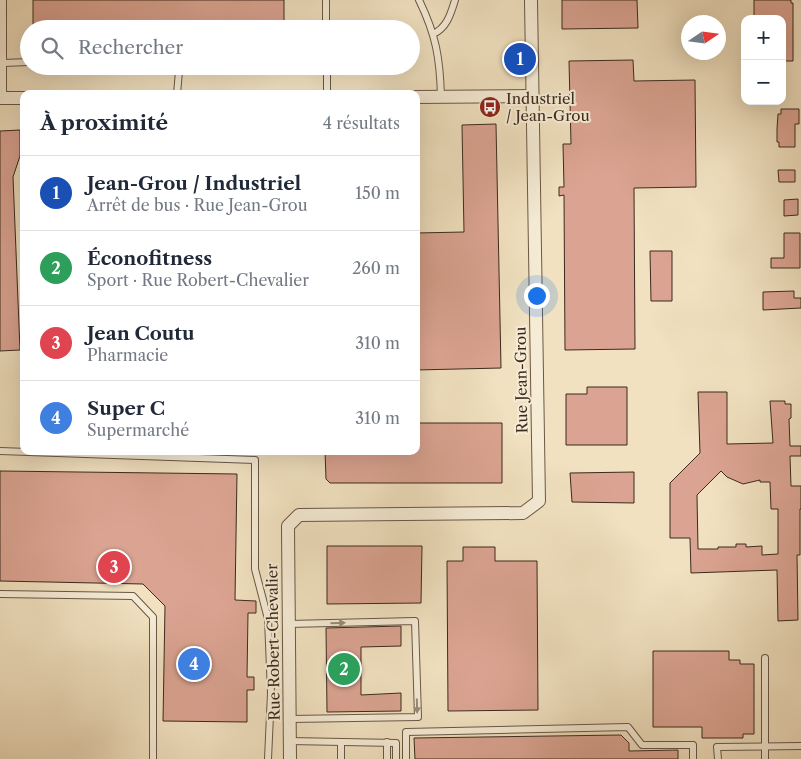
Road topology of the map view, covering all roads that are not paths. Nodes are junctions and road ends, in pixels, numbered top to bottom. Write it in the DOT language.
graph roads {
  1 [pos="3,0"];
  2 [pos="326,0"];
  3 [pos="420,0"];
  4 [pos="455,0"];
  5 [pos="531,0"];
  6 [pos="326,20"];
  7 [pos="433,34"];
  8 [pos="20,62"];
  9 [pos="3,63"];
  10 [pos="179,75"];
  11 [pos="327,75"];
  12 [pos="177,90"];
  13 [pos="327,90"];
  14 [pos="532,96"];
  15 [pos="420,97"];
  16 [pos="441,97"];
  17 [pos="2,98"];
  18 [pos="20,98"];
  19 [pos="0,451"];
  20 [pos="20,452"];
  21 [pos="113,455"];
  22 [pos="288,526"];
  23 [pos="0,594"];
  24 [pos="289,624"];
  25 [pos="765,658"];
  26 [pos="290,719"];
  27 [pos="290,741"];
  28 [pos="341,742"];
  29 [pos="387,742"];
  30 [pos="801,746"];
  31 [pos="765,747"];
  32 [pos="153,759"];
  33 [pos="268,759"];
  34 [pos="290,759"];
  35 [pos="341,759"];
  36 [pos="387,759"];
  37 [pos="396,759"];
  38 [pos="406,759"];
  39 [pos="693,759"];
  40 [pos="718,759"];
  41 [pos="765,759"];
  1 -- 9 [label="lane"];
  2 -- 6 [label="lane"];
  3 -- 7 [label="lane"];
  4 -- 7 [label="lane"];
  5 -- 14 [label="street, Rue Jean-Grou"];
  7 -- 16 [label="lane"];
  8 -- 9 [label="lane"];
  9 -- 17 [label="lane"];
  10 -- 12 [label="lane"];
  11 -- 13 [label="lane"];
  14 -- 16 [label="street"];
  14 -- 22 [label="street, Rue Jean-Grou"];
  15 -- 16 [label="street"];
  17 -- 18 [label="street"];
  19 -- 20 [label="lane"];
  21 -- 33 [label="lane"];
  22 -- 24 [label="street, Rue Robert-Chevalier"];
  23 -- 32 [label="lane"];
  24 -- 26 [label="street, Rue Robert-Chevalier"];
  24 -- 26 [label="lane, one-way"];
  25 -- 31 [label="lane"];
  26 -- 27 [label="street, Rue Robert-Chevalier"];
  27 -- 28 [label="lane"];
  27 -- 34 [label="street, Rue Robert-Chevalier"];
  28 -- 29 [label="lane"];
  28 -- 35 [label="lane"];
  29 -- 36 [label="lane"];
  29 -- 37 [label="lane"];
  30 -- 31 [label="lane"];
  31 -- 40 [label="lane"];
  31 -- 41 [label="lane"];
  38 -- 39 [label="lane"];
}
